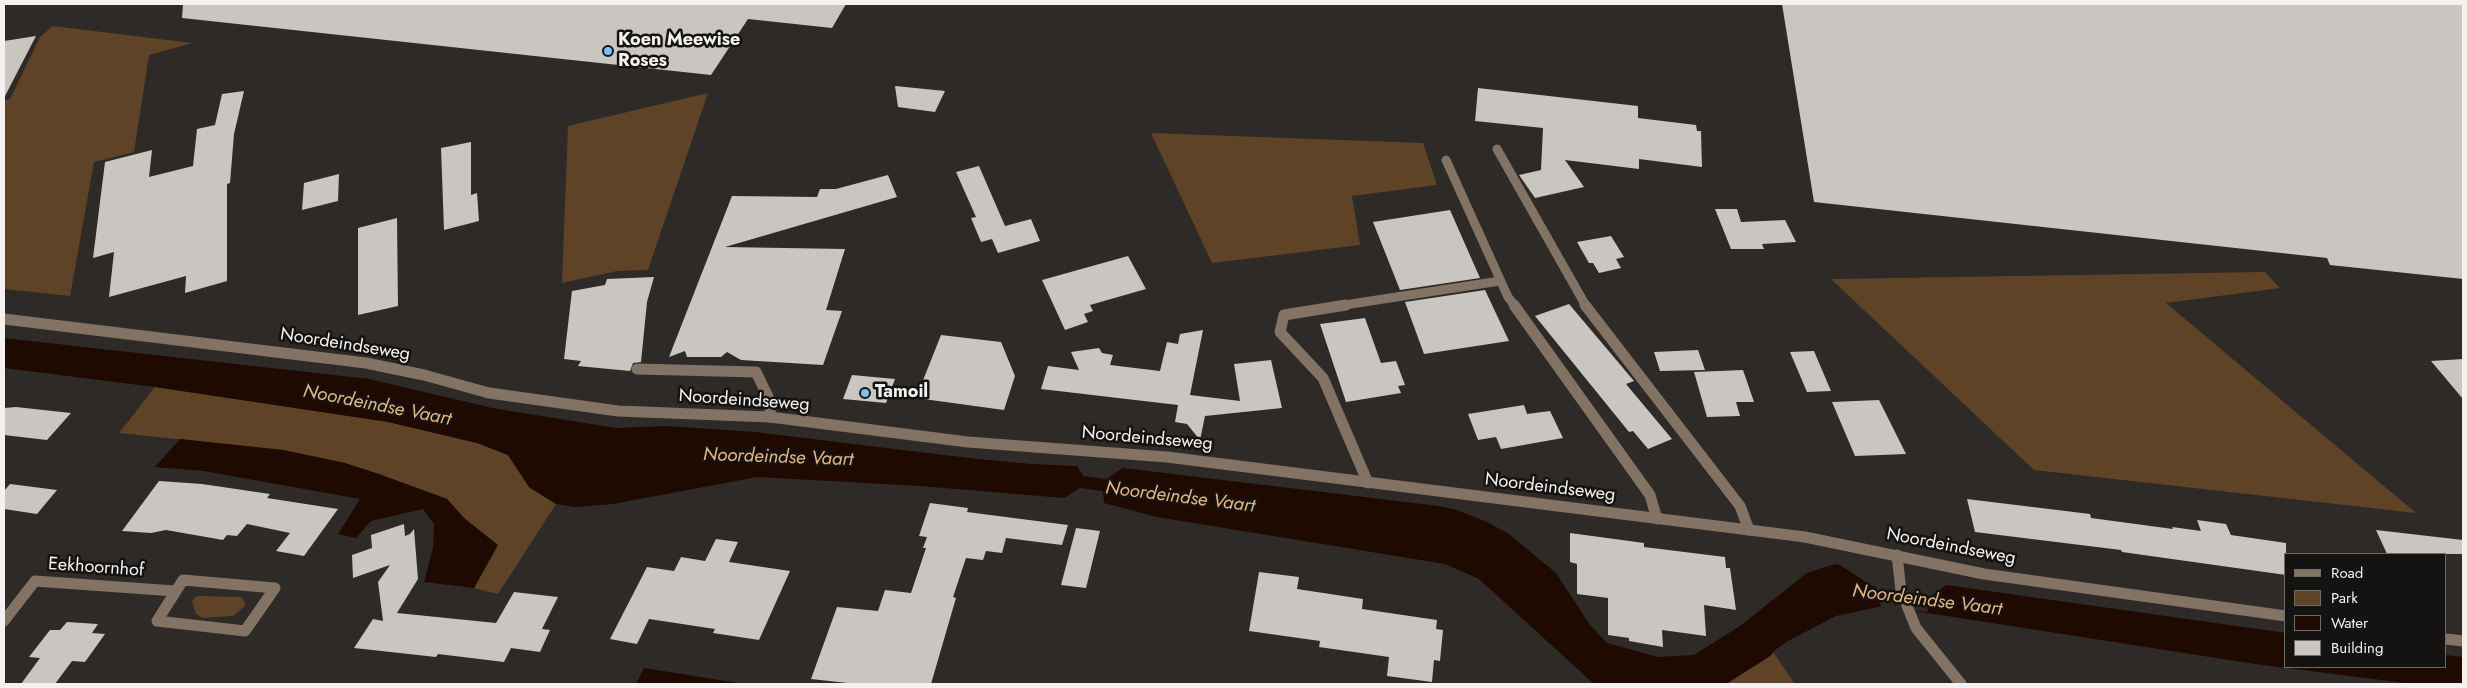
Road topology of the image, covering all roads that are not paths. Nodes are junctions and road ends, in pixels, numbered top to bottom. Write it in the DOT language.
graph roads {
  1 [pos="1497,149"];
  2 [pos="1446,160"];
  3 [pos="1500,281"];
  4 [pos="4,319"];
  5 [pos="637,370"];
  6 [pos="770,417"];
  7 [pos="1368,482"];
  8 [pos="1657,519"];
  9 [pos="1750,530"];
  10 [pos="1897,555"];
  11 [pos="176,591"];
  12 [pos="2284,616"];
  13 [pos="4,621"];
  14 [pos="2447,639"];
  15 [pos="2463,642"];
  16 [pos="1962,684"];
  1 -- 9 [label="street"];
  2 -- 3 [label="street"];
  3 -- 7 [label="street"];
  3 -- 8 [label="street"];
  4 -- 6 [label="street, Noordeindseweg"];
  5 -- 6 [label="street"];
  6 -- 7 [label="street, Noordeindseweg"];
  7 -- 8 [label="street, Noordeindseweg"];
  8 -- 9 [label="street, Noordeindseweg"];
  9 -- 10 [label="street, Noordeindseweg"];
  10 -- 12 [label="street, Noordeindseweg"];
  10 -- 16 [label="street"];
  11 -- 11 [label="street"];
  11 -- 13 [label="street, Eekhoornhof"];
  14 -- 15 [label="street"];
}
